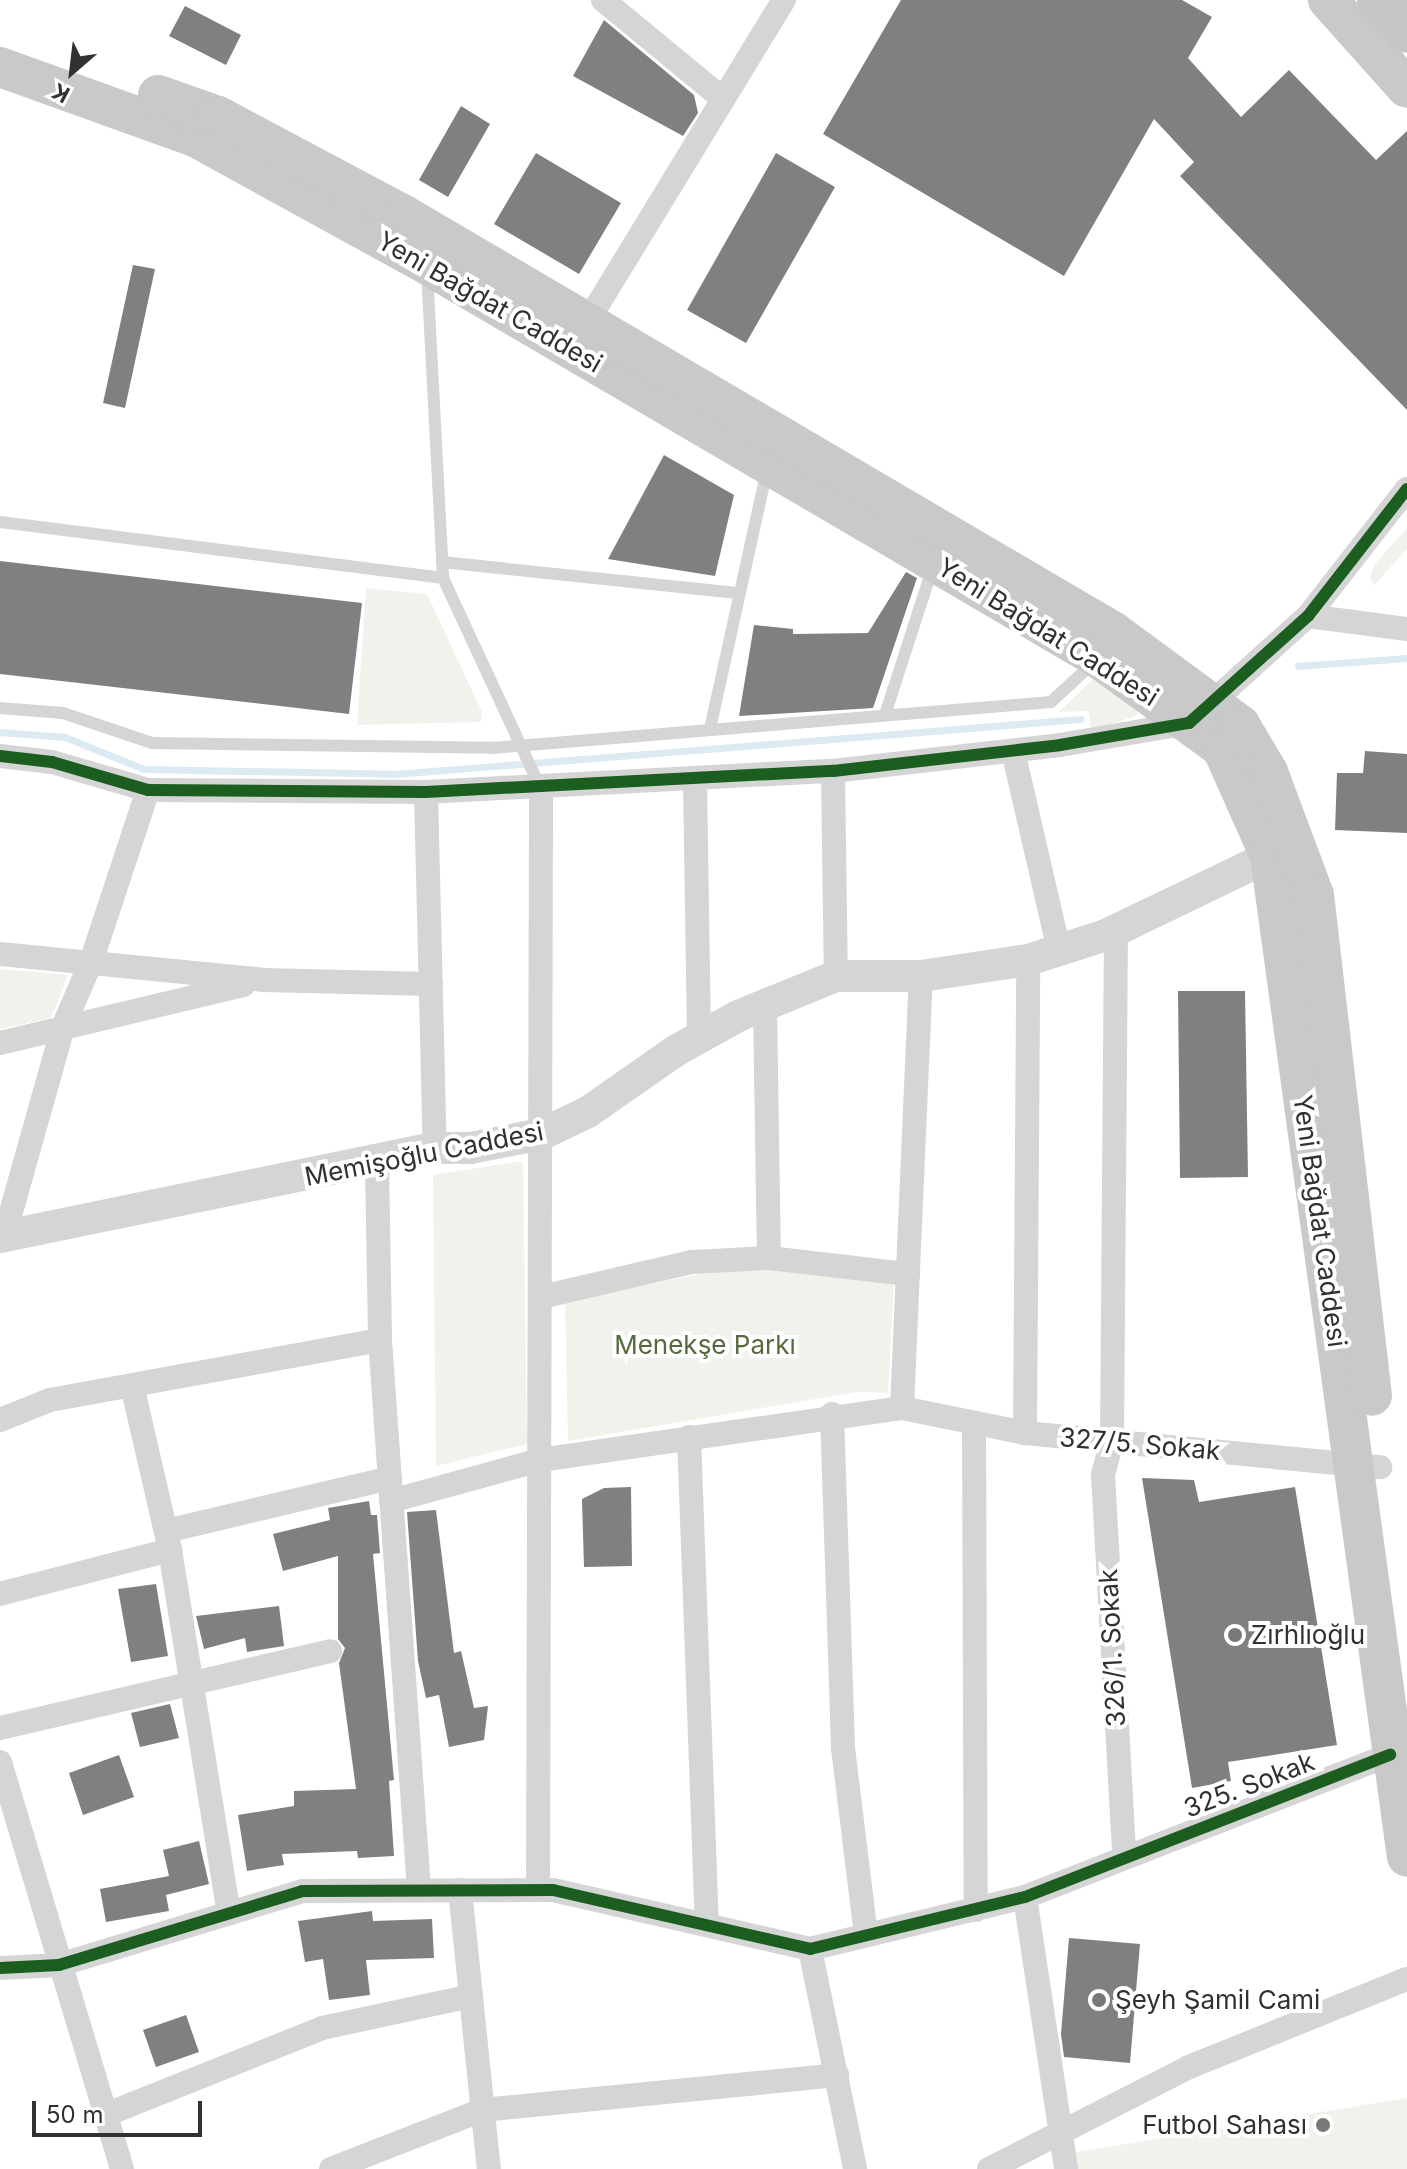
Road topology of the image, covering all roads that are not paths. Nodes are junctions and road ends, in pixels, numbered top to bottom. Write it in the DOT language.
graph roads {
  1 [pos="603,0"];
  2 [pos="784,0"];
  3 [pos="1328,0"];
  4 [pos="1378,0"];
  5 [pos="1407,32"];
  6 [pos="0,38"];
  7 [pos="0,67"];
  8 [pos="1407,88"];
  9 [pos="723,99"];
  10 [pos="426,264"];
  11 [pos="586,324"];
  12 [pos="769,463"];
  13 [pos="1407,489"];
  14 [pos="0,522"];
  15 [pos="934,561"];
  16 [pos="442,562"];
  17 [pos="443,578"];
  18 [pos="739,593"];
  19 [pos="1308,616"];
  20 [pos="1407,629"];
  21 [pos="1098,658"];
  22 [pos="0,708"];
  23 [pos="1199,712"];
  24 [pos="885,715"];
  25 [pos="710,729"];
  26 [pos="525,749"];
  27 [pos="1013,751"];
  28 [pos="0,756"];
  29 [pos="833,771"];
  30 [pos="695,781"];
  31 [pos="538,782"];
  32 [pos="148,790"];
  33 [pos="426,792"];
  34 [pos="1270,856"];
  35 [pos="1116,931"];
  36 [pos="1059,950"];
  37 [pos="0,954"];
  38 [pos="1028,960"];
  39 [pos="91,962"];
  40 [pos="836,976"];
  41 [pos="921,976"];
  42 [pos="263,980"];
  43 [pos="431,984"];
  44 [pos="765,1008"];
  45 [pos="63,1027"];
  46 [pos="699,1037"];
  47 [pos="0,1043"];
  48 [pos="542,1134"];
  49 [pos="435,1148"];
  50 [pos="377,1164"];
  51 [pos="2,1237"];
  52 [pos="769,1258"];
  53 [pos="908,1274"];
  54 [pos="541,1297"];
  55 [pos="380,1340"];
  56 [pos="132,1385"];
  57 [pos="902,1408"];
  58 [pos="832,1414"];
  59 [pos="0,1420"];
  60 [pos="974,1424"];
  61 [pos="1025,1433"];
  62 [pos="689,1437"];
  63 [pos="1112,1441"];
  64 [pos="540,1460"];
  65 [pos="1367,1466"];
  66 [pos="390,1490"];
  67 [pos="168,1540"];
  68 [pos="0,1594"];
  69 [pos="330,1651"];
  70 [pos="192,1685"];
  71 [pos="1407,1686"];
  72 [pos="0,1728"];
  73 [pos="1390,1755"];
  74 [pos="1,1770"];
  75 [pos="1124,1856"];
  76 [pos="1407,1857"];
  77 [pos="419,1890"];
  78 [pos="460,1890"];
  79 [pos="538,1890"];
  80 [pos="1025,1897"];
  81 [pos="976,1910"];
  82 [pos="229,1913"];
  83 [pos="707,1923"];
  84 [pos="866,1934"];
  85 [pos="810,1949"];
  86 [pos="59,1965"];
  87 [pos="0,1968"];
  88 [pos="1407,1979"];
  89 [pos="471,1996"];
  90 [pos="837,2075"];
  91 [pos="482,2110"];
  92 [pos="105,2115"];
  93 [pos="1060,2128"];
  94 [pos="122,2169"];
  95 [pos="331,2169"];
  96 [pos="489,2169"];
  97 [pos="855,2169"];
  98 [pos="989,2169"];
  99 [pos="1066,2169"];
  1 -- 9 [label="street"];
  2 -- 9 [label="street"];
  3 -- 8 [label="main road"];
  4 -- 5 [label="highway"];
  6 -- 11 [label="main road, Yeni Bağdat Caddesi"];
  7 -- 10 [label="main road, Yeni Bağdat Caddesi"];
  9 -- 11 [label="street"];
  10 -- 12 [label="main road, Yeni Bağdat Caddesi"];
  10 -- 16 [label="lane"];
  11 -- 23 [label="main road, Yeni Bağdat Caddesi"];
  12 -- 15 [label="main road, Yeni Bağdat Caddesi"];
  12 -- 18 [label="lane"];
  13 -- 19 [label="street"];
  14 -- 17 [label="lane"];
  15 -- 21 [label="main road, Yeni Bağdat Caddesi"];
  15 -- 24 [label="lane"];
  16 -- 17 [label="lane"];
  16 -- 18 [label="lane"];
  17 -- 26 [label="lane"];
  18 -- 25 [label="lane"];
  19 -- 20 [label="street"];
  19 -- 23 [label="street"];
  21 -- 23 [label="main road, Yeni Bağdat Caddesi"];
  21 -- 24 [label="lane"];
  22 -- 26 [label="lane"];
  23 -- 27 [label="street"];
  23 -- 34 [label="main road, Yeni Bağdat Caddesi"];
  23 -- 65 [label="main road, Yeni Bağdat Caddesi"];
  24 -- 25 [label="lane"];
  25 -- 26 [label="lane"];
  26 -- 31 [label="lane"];
  27 -- 29 [label="street"];
  27 -- 36 [label="street"];
  28 -- 32 [label="street"];
  29 -- 30 [label="street"];
  29 -- 40 [label="street"];
  30 -- 31 [label="street"];
  30 -- 46 [label="street"];
  31 -- 33 [label="street"];
  31 -- 48 [label="street"];
  32 -- 33 [label="street"];
  32 -- 39 [label="street"];
  33 -- 43 [label="street"];
  34 -- 35 [label="street, Memişoğlu Caddesi"];
  34 -- 65 [label="main road, Yeni Bağdat Caddesi"];
  35 -- 36 [label="street, Memişoğlu Caddesi"];
  35 -- 63 [label="street, 326/1. Sokak"];
  36 -- 38 [label="street, Memişoğlu Caddesi"];
  37 -- 39 [label="street"];
  38 -- 41 [label="street, Memişoğlu Caddesi"];
  38 -- 61 [label="street"];
  39 -- 42 [label="street"];
  39 -- 45 [label="street"];
  40 -- 41 [label="street, Memişoğlu Caddesi"];
  40 -- 44 [label="street, Memişoğlu Caddesi"];
  41 -- 53 [label="street"];
  42 -- 43 [label="street"];
  42 -- 45 [label="street"];
  43 -- 49 [label="street"];
  44 -- 46 [label="street, Memişoğlu Caddesi"];
  44 -- 52 [label="street"];
  45 -- 47 [label="street"];
  45 -- 51 [label="street"];
  46 -- 48 [label="street, Memişoğlu Caddesi"];
  48 -- 49 [label="street, Memişoğlu Caddesi"];
  48 -- 54 [label="street"];
  49 -- 50 [label="street, Memişoğlu Caddesi"];
  50 -- 51 [label="street, Memişoğlu Caddesi"];
  50 -- 55 [label="street"];
  52 -- 53 [label="street"];
  52 -- 54 [label="street"];
  53 -- 57 [label="street"];
  54 -- 64 [label="street"];
  55 -- 56 [label="street"];
  55 -- 66 [label="street"];
  56 -- 59 [label="street"];
  56 -- 67 [label="street"];
  57 -- 58 [label="street, 327/5. Sokak"];
  57 -- 60 [label="street, 327/5. Sokak"];
  58 -- 62 [label="street, 327/5. Sokak"];
  58 -- 84 [label="street"];
  60 -- 61 [label="street, 327/5. Sokak"];
  60 -- 81 [label="street"];
  61 -- 63 [label="street, 327/5. Sokak"];
  62 -- 64 [label="street, 327/5. Sokak"];
  62 -- 83 [label="street"];
  63 -- 65 [label="street, 327/5. Sokak"];
  63 -- 75 [label="street, 326/1. Sokak"];
  64 -- 66 [label="street, 327/5. Sokak"];
  64 -- 79 [label="street"];
  65 -- 71 [label="main road, Yeni Bağdat Caddesi"];
  65 -- 73 [label="main road, Yeni Bağdat Caddesi"];
  66 -- 67 [label="street, 327/5. Sokak"];
  66 -- 77 [label="street"];
  67 -- 68 [label="street, 327/5. Sokak"];
  67 -- 70 [label="street"];
  69 -- 70 [label="street"];
  70 -- 72 [label="street"];
  70 -- 82 [label="street"];
  73 -- 75 [label="street, 325. Sokak"];
  73 -- 76 [label="main road, Yeni Bağdat Caddesi"];
  74 -- 86 [label="street"];
  75 -- 80 [label="street, 325. Sokak"];
  77 -- 78 [label="street"];
  77 -- 82 [label="street"];
  78 -- 79 [label="street"];
  78 -- 89 [label="street"];
  79 -- 83 [label="street"];
  80 -- 81 [label="street, 325. Sokak"];
  80 -- 93 [label="street"];
  81 -- 84 [label="street, 325. Sokak"];
  82 -- 86 [label="street"];
  83 -- 85 [label="street"];
  84 -- 85 [label="street, 325. Sokak"];
  85 -- 90 [label="street"];
  86 -- 87 [label="street"];
  86 -- 92 [label="street"];
  88 -- 93 [label="street"];
  89 -- 91 [label="street"];
  89 -- 92 [label="street"];
  90 -- 91 [label="street"];
  90 -- 97 [label="street"];
  91 -- 95 [label="street"];
  91 -- 96 [label="street"];
  92 -- 94 [label="street"];
  93 -- 98 [label="street"];
  93 -- 99 [label="street"];
}
